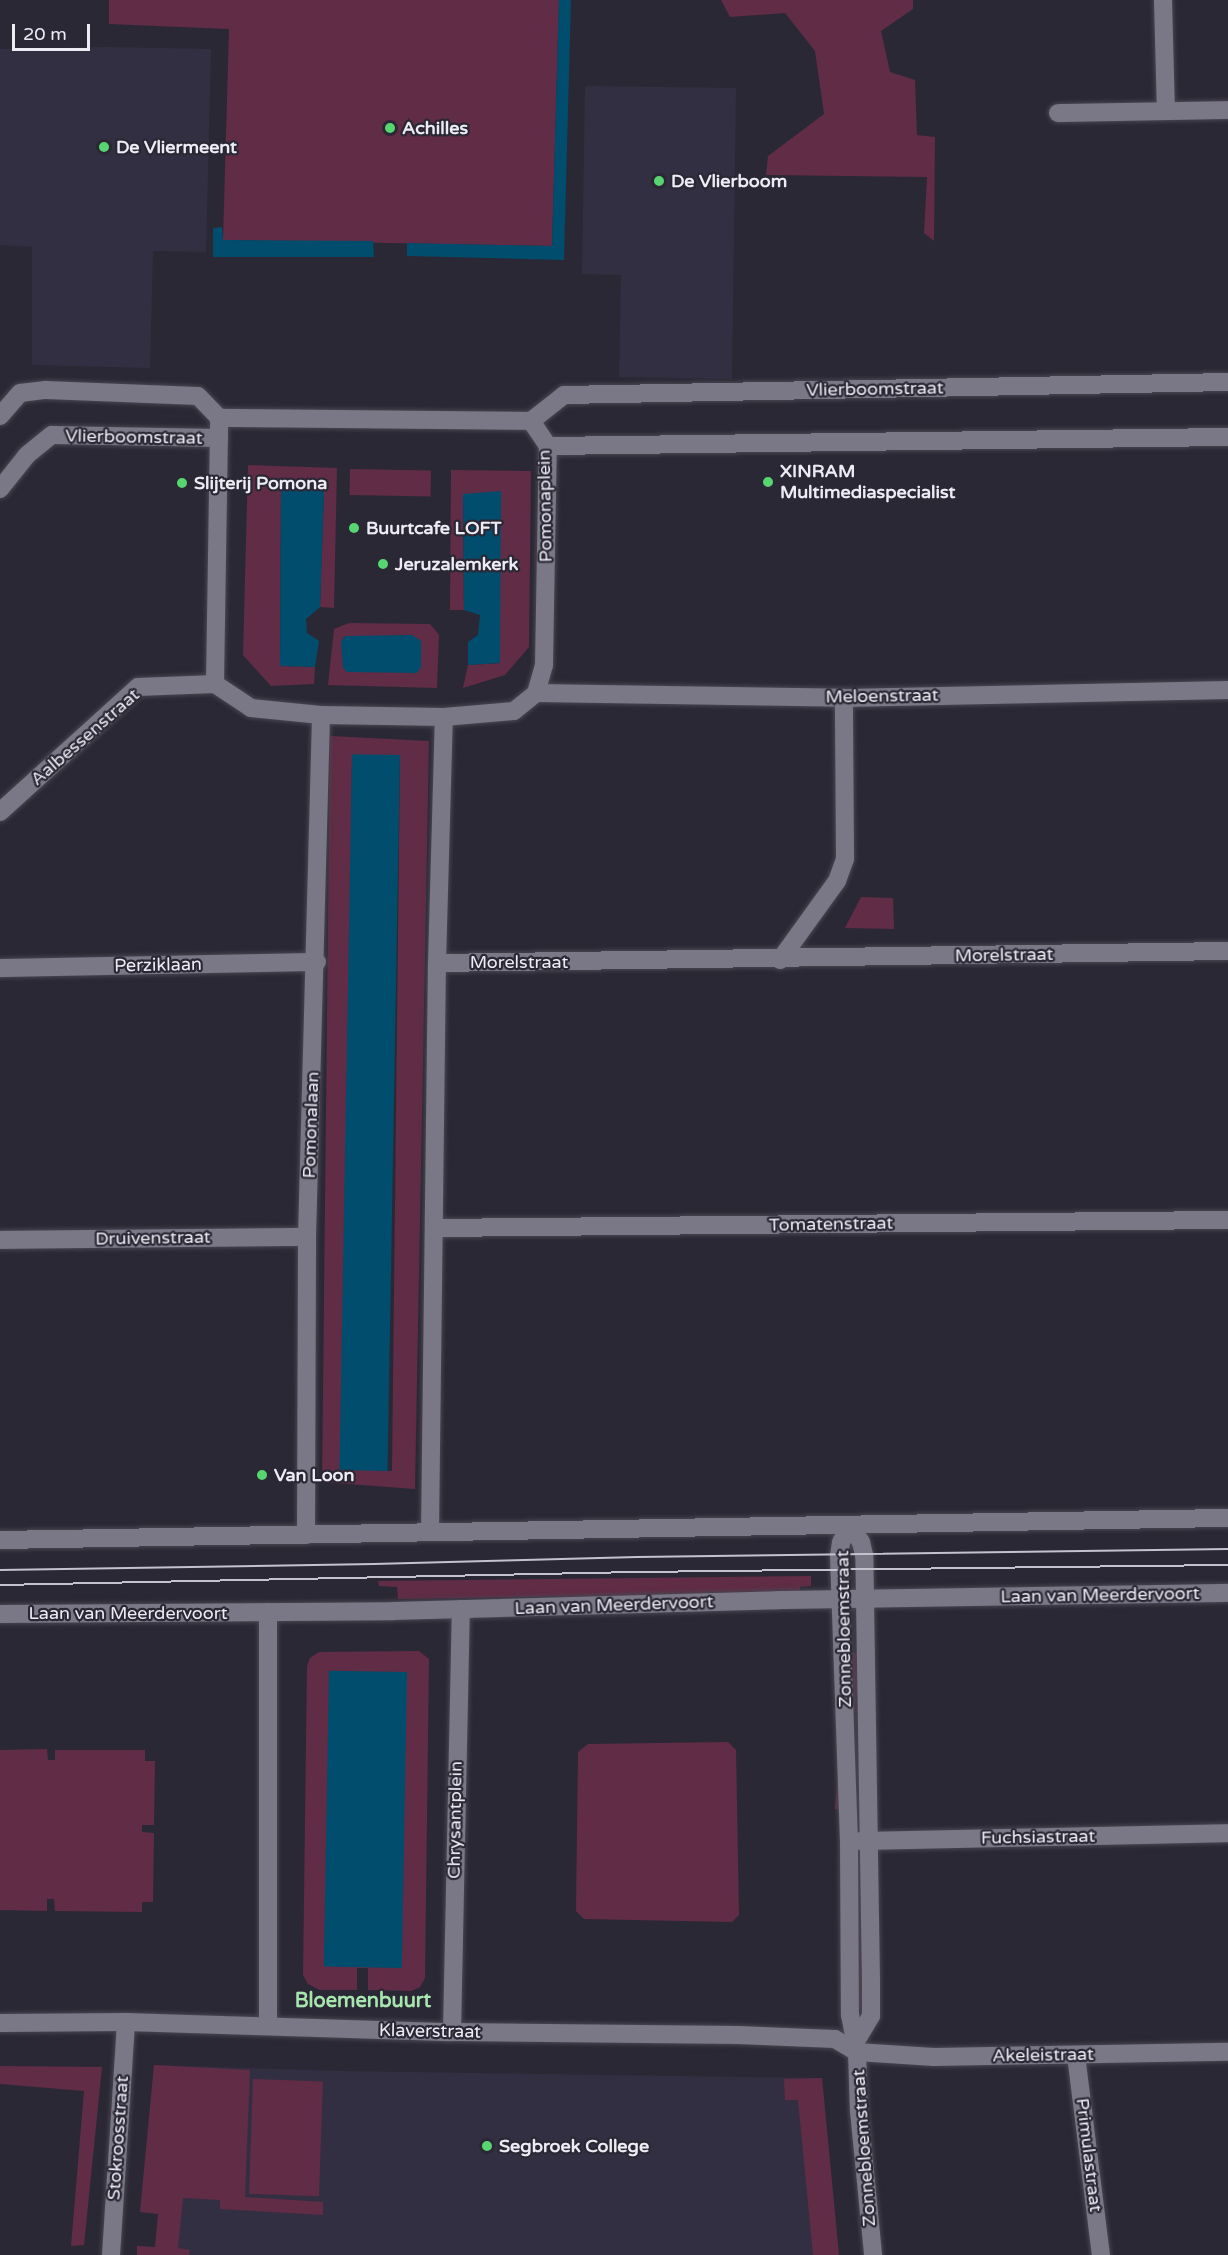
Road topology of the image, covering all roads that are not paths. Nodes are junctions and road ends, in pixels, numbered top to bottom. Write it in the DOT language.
graph roads {
  1 [pos="1162,0"];
  2 [pos="1228,110"];
  3 [pos="1166,111"];
  4 [pos="1058,113"];
  5 [pos="1228,382"];
  6 [pos="0,416"];
  7 [pos="219,418"];
  8 [pos="531,421"];
  9 [pos="1228,437"];
  10 [pos="219,438"];
  11 [pos="548,446"];
  12 [pos="0,489"];
  13 [pos="215,684"];
  14 [pos="1228,690"];
  15 [pos="536,693"];
  16 [pos="844,698"];
  17 [pos="321,715"];
  18 [pos="444,717"];
  19 [pos="0,812"];
  20 [pos="1228,951"];
  21 [pos="780,960"];
  22 [pos="316,962"];
  23 [pos="437,963"];
  24 [pos="0,968"];
  25 [pos="1228,1220"];
  26 [pos="434,1228"];
  27 [pos="307,1237"];
  28 [pos="0,1240"];
  29 [pos="1228,1518"];
  30 [pos="850,1526"];
  31 [pos="430,1532"];
  32 [pos="306,1535"];
  33 [pos="0,1540"];
  34 [pos="1228,1593"];
  35 [pos="865,1599"];
  36 [pos="840,1600"];
  37 [pos="461,1609"];
  38 [pos="268,1612"];
  39 [pos="0,1614"];
  40 [pos="1228,1833"];
  41 [pos="849,1841"];
  42 [pos="869,1841"];
  43 [pos="126,2022"];
  44 [pos="0,2023"];
  45 [pos="268,2026"];
  46 [pos="452,2031"];
  47 [pos="857,2046"];
  48 [pos="1228,2052"];
  49 [pos="1076,2055"];
  50 [pos="111,2255"];
  51 [pos="873,2255"];
  52 [pos="1101,2255"];
  1 -- 3 [label="street"];
  2 -- 3 [label="street"];
  3 -- 4 [label="street"];
  5 -- 8 [label="street, Vlierboomstraat"];
  6 -- 7 [label="street, Vlierboomstraat"];
  7 -- 8 [label="street"];
  7 -- 10 [label="street"];
  8 -- 11 [label="street, Pomonaplein"];
  9 -- 11 [label="street"];
  10 -- 12 [label="street, Vlierboomstraat"];
  10 -- 13 [label="street"];
  11 -- 15 [label="street, Pomonaplein"];
  13 -- 17 [label="street"];
  13 -- 19 [label="street, Aalbessenstraat"];
  14 -- 16 [label="street, Meloenstraat"];
  15 -- 16 [label="street, Meloenstraat"];
  15 -- 18 [label="street"];
  16 -- 21 [label="street"];
  17 -- 18 [label="street"];
  17 -- 22 [label="street, Pomonalaan"];
  18 -- 23 [label="street"];
  20 -- 21 [label="street, Morelstraat"];
  21 -- 23 [label="street, Morelstraat"];
  22 -- 24 [label="street, Perziklaan"];
  22 -- 27 [label="street, Pomonalaan"];
  23 -- 26 [label="street"];
  25 -- 26 [label="street, Tomatenstraat"];
  26 -- 31 [label="street"];
  27 -- 28 [label="street, Druivenstraat"];
  27 -- 32 [label="street, Pomonalaan"];
  29 -- 30 [label="street"];
  30 -- 31 [label="street"];
  30 -- 35 [label="street, Zonnebloemstraat"];
  30 -- 36 [label="street, Zonnebloemstraat"];
  31 -- 32 [label="street"];
  32 -- 33 [label="street"];
  34 -- 35 [label="street, Laan van Meerdervoort"];
  35 -- 36 [label="street, Laan van Meerdervoort"];
  35 -- 42 [label="street, Zonnebloemstraat"];
  36 -- 37 [label="street, Laan van Meerdervoort"];
  36 -- 41 [label="street, Zonnebloemstraat"];
  37 -- 38 [label="street, Laan van Meerdervoort"];
  37 -- 46 [label="street, Chrysantplein"];
  38 -- 39 [label="street, Laan van Meerdervoort"];
  38 -- 45 [label="street"];
  40 -- 42 [label="street, Fuchsiastraat"];
  41 -- 42 [label="street, Fuchsiastraat"];
  41 -- 47 [label="street, Zonnebloemstraat"];
  42 -- 47 [label="street, Zonnebloemstraat"];
  43 -- 44 [label="street, Klaverstraat"];
  43 -- 45 [label="street, Klaverstraat"];
  43 -- 50 [label="street, Stokroosstraat"];
  45 -- 46 [label="street, Klaverstraat"];
  46 -- 47 [label="street, Klaverstraat"];
  47 -- 49 [label="street, Akeleistraat"];
  47 -- 51 [label="street, Zonnebloemstraat"];
  48 -- 49 [label="street, Akeleistraat"];
  49 -- 52 [label="street, Primulastraat"];
}
